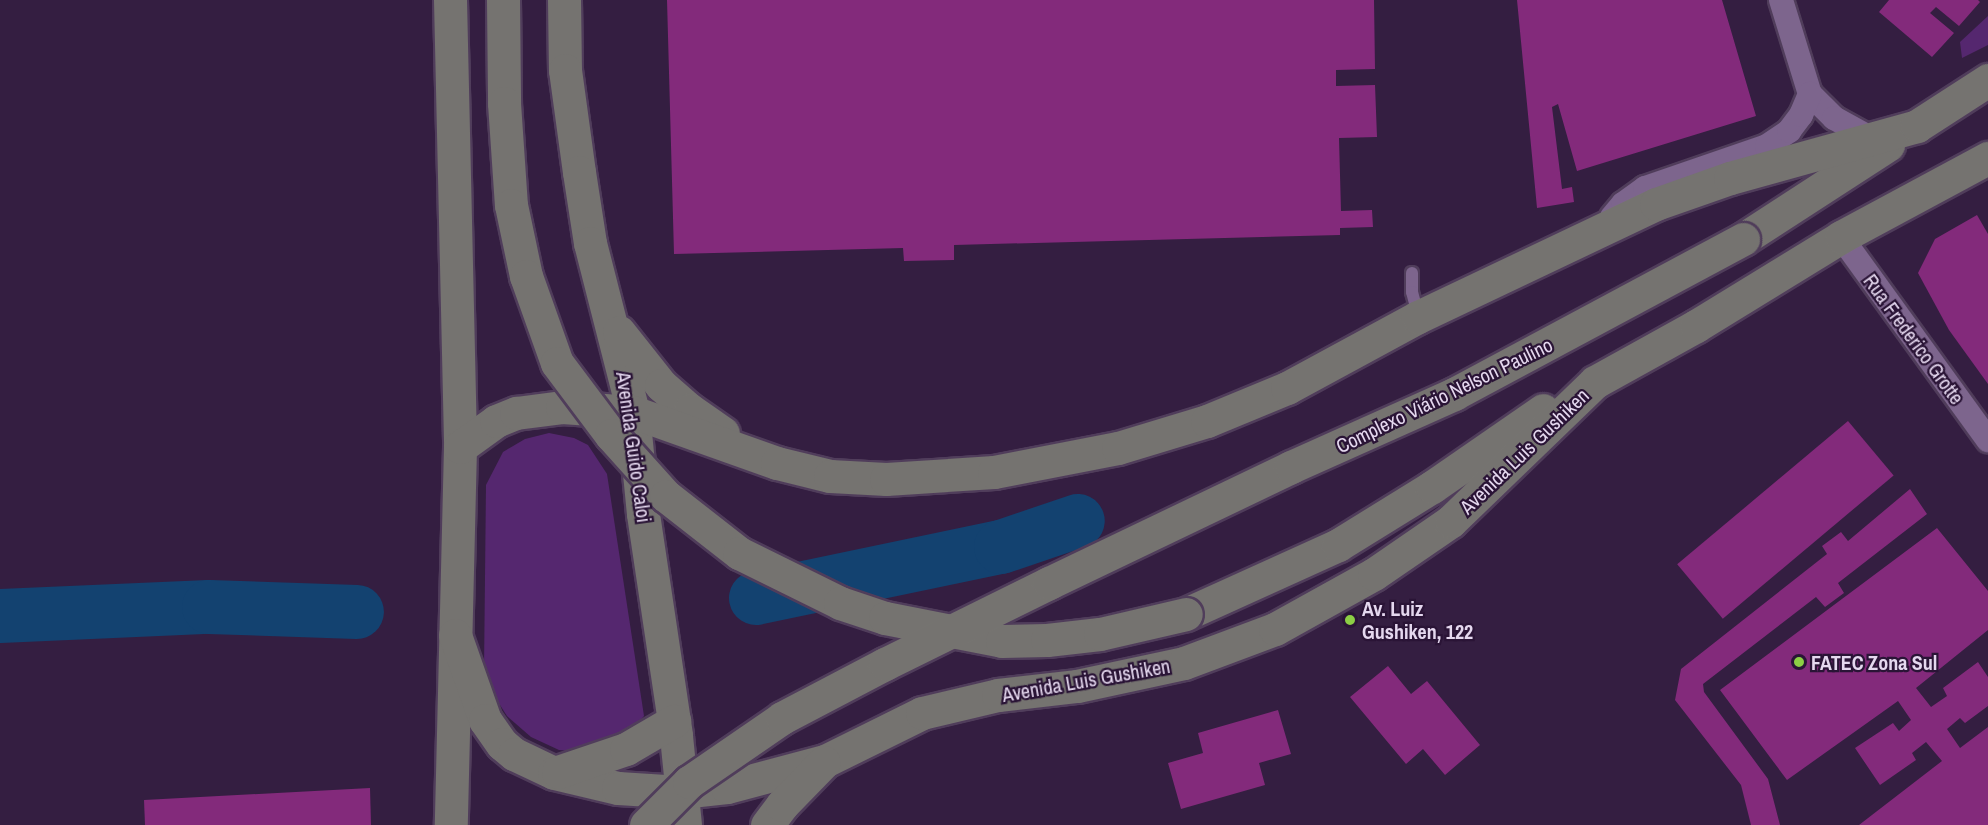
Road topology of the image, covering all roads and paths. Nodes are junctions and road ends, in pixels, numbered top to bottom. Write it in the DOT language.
graph roads {
  1 [pos="450,0"];
  2 [pos="503,0"];
  3 [pos="564,0"];
  4 [pos="1780,0"];
  5 [pos="1988,80"];
  6 [pos="1810,94"];
  7 [pos="1917,126"];
  8 [pos="1872,139"];
  9 [pos="1988,158"];
  10 [pos="1600,231"];
  11 [pos="1841,237"];
  12 [pos="1412,273"];
  13 [pos="1418,316"];
  14 [pos="611,323"];
  15 [pos="1596,382"];
  16 [pos="633,412"];
  17 [pos="1988,440"];
  18 [pos="460,447"];
  19 [pos="777,463"];
  20 [pos="455,635"];
  21 [pos="674,722"];
  22 [pos="825,761"];
  23 [pos="554,773"];
  24 [pos="681,792"];
  25 [pos="451,825"];
  26 [pos="646,825"];
  27 [pos="685,825"];
  28 [pos="767,825"];
  1 -- 18 [label="main road"];
  2 -- 15 [label="main road, bridge"];
  3 -- 14 [label="main road, Avenida Guido Caloi"];
  4 -- 6 [label="street"];
  5 -- 7 [label="main road"];
  6 -- 8 [label="street"];
  6 -- 10 [label="street"];
  7 -- 8 [label="main road"];
  7 -- 26 [label="main road, Complexo Viário Nelson Paulino, bridge"];
  8 -- 10 [label="main road"];
  9 -- 11 [label="main road, Avenida Luis Gushiken"];
  10 -- 13 [label="main road"];
  11 -- 15 [label="main road, Avenida Luis Gushiken"];
  11 -- 17 [label="street, Rua Frederico Grotte"];
  12 -- 13 [label="lane"];
  13 -- 19 [label="main road"];
  14 -- 16 [label="main road, Avenida Guido Caloi"];
  14 -- 19 [label="main road"];
  15 -- 22 [label="main road, Avenida Luis Gushiken"];
  16 -- 18 [label="main road"];
  16 -- 19 [label="main road"];
  16 -- 21 [label="main road, Avenida Guido Caloi"];
  18 -- 20 [label="main road"];
  20 -- 23 [label="main road, Avenida Luis Gushiken"];
  20 -- 25 [label="main road"];
  21 -- 23 [label="main road"];
  21 -- 24 [label="main road, Avenida Guido Caloi"];
  22 -- 24 [label="main road, Avenida Luis Gushiken"];
  22 -- 28 [label="main road"];
  23 -- 24 [label="main road, Avenida Luis Gushiken"];
  24 -- 27 [label="main road, Avenida Guido Caloi"];
}
